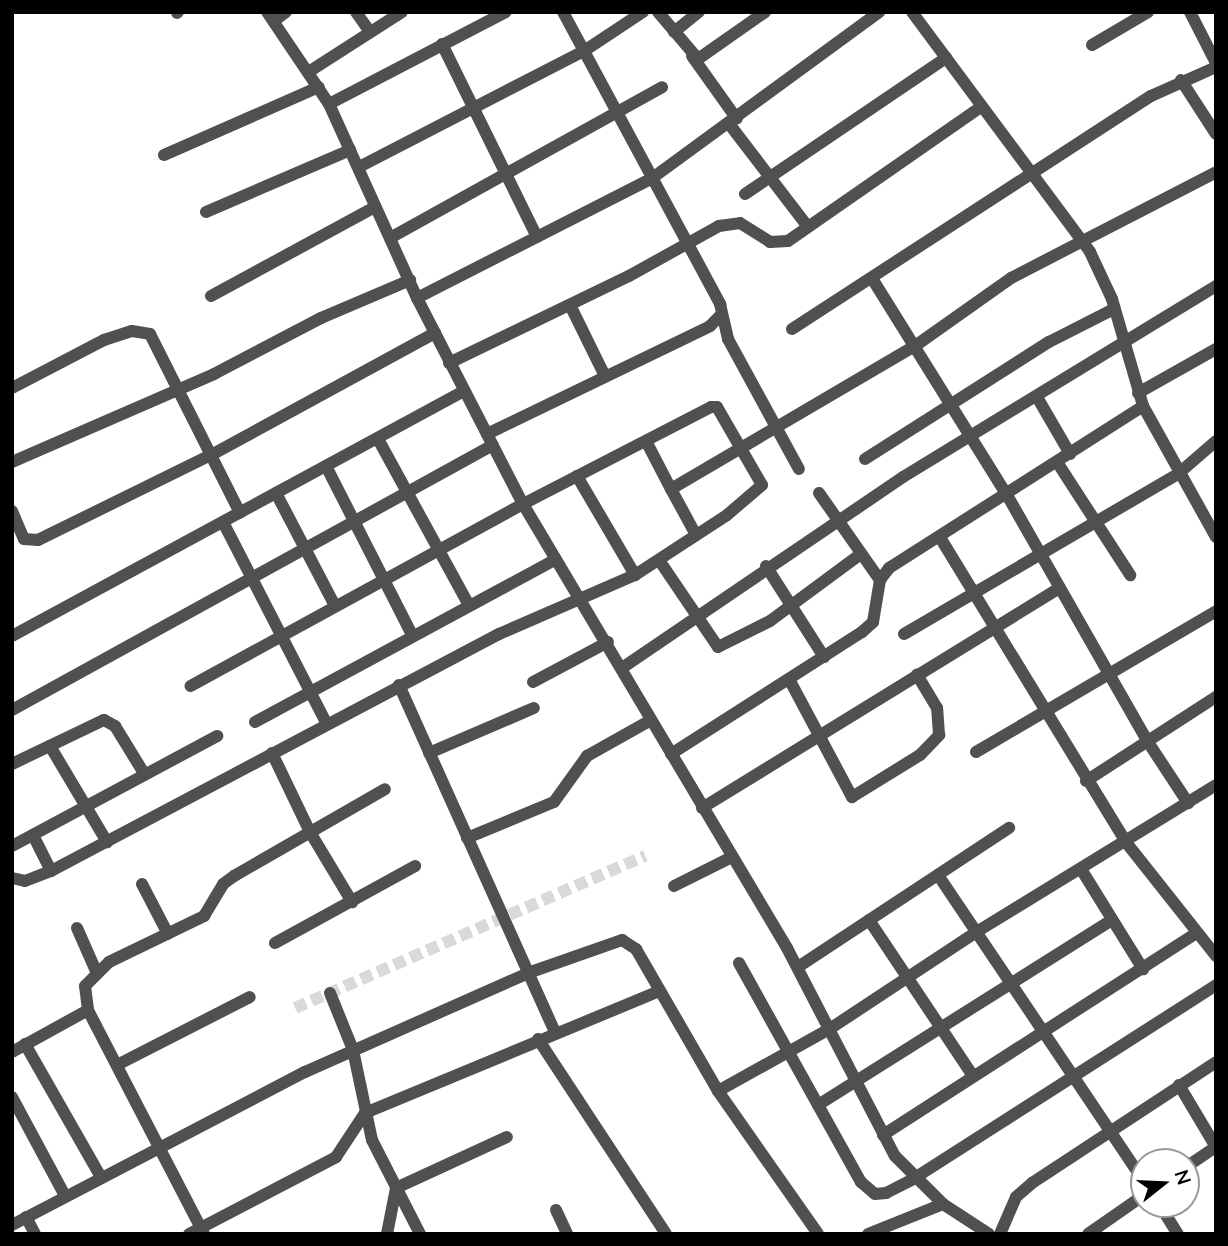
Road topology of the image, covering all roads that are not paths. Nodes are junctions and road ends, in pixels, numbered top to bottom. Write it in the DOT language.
graph roads {
  1 [pos="286,12"];
  2 [pos="356,12"];
  3 [pos="402,12"];
  4 [pos="506,12"];
  5 [pos="563,12"];
  6 [pos="643,12"];
  7 [pos="658,12"];
  8 [pos="699,12"];
  9 [pos="765,12"];
  10 [pos="879,12"];
  11 [pos="912,12"];
  12 [pos="1148,12"];
  13 [pos="1190,12"];
  14 [pos="270,17"];
  15 [pos="370,32"];
  16 [pos="674,32"];
  17 [pos="442,44"];
  18 [pos="1092,45"];
  19 [pos="584,51"];
  20 [pos="692,56"];
  21 [pos="946,58"];
  22 [pos="1216,65"];
  23 [pos="310,71"];
  24 [pos="1181,80"];
  25 [pos="319,87"];
  26 [pos="662,87"];
  27 [pos="329,104"];
  28 [pos="475,107"];
  29 [pos="981,107"];
  30 [pos="618,114"];
  31 [pos="734,122"];
  32 [pos="1216,134"];
  33 [pos="350,149"];
  34 [pos="164,155"];
  35 [pos="359,167"];
  36 [pos="1216,172"];
  37 [pos="506,173"];
  38 [pos="771,174"];
  39 [pos="1030,174"];
  40 [pos="651,179"];
  41 [pos="745,194"];
  42 [pos="375,207"];
  43 [pos="206,212"];
  44 [pos="808,227"];
  45 [pos="390,237"];
  46 [pos="537,237"];
  47 [pos="1082,239"];
  48 [pos="687,240"];
  49 [pos="410,280"];
  50 [pos="873,280"];
  51 [pos="1216,286"];
  52 [pos="211,296"];
  53 [pos="417,298"];
  54 [pos="570,305"];
  55 [pos="1114,309"];
  56 [pos="720,316"];
  57 [pos="792,329"];
  58 [pos="435,334"];
  59 [pos="1122,339"];
  60 [pos="915,346"];
  61 [pos="1216,349"];
  62 [pos="449,363"];
  63 [pos="605,376"];
  64 [pos="12,388"];
  65 [pos="180,388"];
  66 [pos="464,391"];
  67 [pos="1138,393"];
  68 [pos="1037,397"];
  69 [pos="1143,406"];
  70 [pos="952,407"];
  71 [pos="776,428"];
  72 [pos="972,438"];
  73 [pos="378,439"];
  74 [pos="490,440"];
  75 [pos="646,441"];
  76 [pos="1216,441"];
  77 [pos="740,449"];
  78 [pos="213,454"];
  79 [pos="1070,454"];
  80 [pos="865,460"];
  81 [pos="12,462"];
  82 [pos="1058,462"];
  83 [pos="326,466"];
  84 [pos="799,469"];
  85 [pos="1179,473"];
  86 [pos="577,476"];
  87 [pos="671,489"];
  88 [pos="276,493"];
  89 [pos="819,493"];
  90 [pos="408,494"];
  91 [pos="1007,495"];
  92 [pos="523,504"];
  93 [pos="12,513"];
  94 [pos="240,513"];
  95 [pos="1211,518"];
  96 [pos="838,520"];
  97 [pos="223,522"];
  98 [pos="1097,523"];
  99 [pos="355,524"];
  100 [pos="696,535"];
  101 [pos="1216,537"];
  102 [pos="941,539"];
  103 [pos="306,551"];
  104 [pos="439,551"];
  105 [pos="861,554"];
  106 [pos="1038,556"];
  107 [pos="555,560"];
  108 [pos="659,560"];
  109 [pos="766,566"];
  110 [pos="635,575"];
  111 [pos="1130,575"];
  112 [pos="386,580"];
  113 [pos="880,580"];
  114 [pos="252,581"];
  115 [pos="1059,588"];
  116 [pos="974,595"];
  117 [pos="578,597"];
  118 [pos="790,604"];
  119 [pos="468,605"];
  120 [pos="335,606"];
  121 [pos="1216,611"];
  122 [pos="696,620"];
  123 [pos="993,627"];
  124 [pos="905,634"];
  125 [pos="412,635"];
  126 [pos="12,636"];
  127 [pos="282,638"];
  128 [pos="608,642"];
  129 [pos="824,657"];
  130 [pos="622,668"];
  131 [pos="1108,672"];
  132 [pos="917,675"];
  133 [pos="789,679"];
  134 [pos="533,682"];
  135 [pos="399,685"];
  136 [pos="191,686"];
  137 [pos="310,693"];
  138 [pos="1216,697"];
  139 [pos="534,708"];
  140 [pos="12,710"];
  141 [pos="1042,711"];
  142 [pos="651,720"];
  143 [pos="255,722"];
  144 [pos="326,722"];
  145 [pos="217,736"];
  146 [pos="819,736"];
  147 [pos="1146,739"];
  148 [pos="50,746"];
  149 [pos="976,752"];
  150 [pos="272,753"];
  151 [pos="429,753"];
  152 [pos="671,754"];
  153 [pos="12,765"];
  154 [pos="145,775"];
  155 [pos="1086,781"];
  156 [pos="1216,785"];
  157 [pos="385,789"];
  158 [pos="1188,803"];
  159 [pos="88,806"];
  160 [pos="702,808"];
  161 [pos="1009,828"];
  162 [pos="310,832"];
  163 [pos="33,835"];
  164 [pos="467,838"];
  165 [pos="1125,841"];
  166 [pos="107,842"];
  167 [pos="12,846"];
  168 [pos="732,857"];
  169 [pos="415,866"];
  170 [pos="1081,869"];
  171 [pos="51,871"];
  172 [pos="939,875"];
  173 [pos="12,878"];
  174 [pos="142,884"];
  175 [pos="674,886"];
  176 [pos="352,902"];
  177 [pos="869,920"];
  178 [pos="1112,920"];
  179 [pos="77,928"];
  180 [pos="978,931"];
  181 [pos="1197,933"];
  182 [pos="168,934"];
  183 [pos="275,943"];
  184 [pos="1216,956"];
  185 [pos="739,963"];
  186 [pos="797,967"];
  187 [pos="1143,968"];
  188 [pos="96,971"];
  189 [pos="528,973"];
  190 [pos="907,977"];
  191 [pos="1012,982"];
  192 [pos="1216,985"];
  193 [pos="659,991"];
  194 [pos="330,993"];
  195 [pos="250,997"];
  196 [pos="88,1010"];
  197 [pos="940,1026"];
  198 [pos="831,1028"];
  199 [pos="555,1032"];
  200 [pos="1044,1034"];
  201 [pos="538,1039"];
  202 [pos="25,1044"];
  203 [pos="353,1050"];
  204 [pos="12,1052"];
  205 [pos="789,1052"];
  206 [pos="1216,1062"];
  207 [pos="117,1066"];
  208 [pos="973,1076"];
  209 [pos="1075,1077"];
  210 [pos="854,1082"];
  211 [pos="1179,1085"];
  212 [pos="718,1091"];
  213 [pos="12,1097"];
  214 [pos="818,1105"];
  215 [pos="365,1113"];
  216 [pos="1109,1130"];
  217 [pos="883,1135"];
  218 [pos="508,1137"];
  219 [pos="159,1146"];
  220 [pos="1216,1147"];
  221 [pos="1200,1158"];
  222 [pos="1130,1161"];
  223 [pos="101,1177"];
  224 [pos="913,1179"];
  225 [pos="396,1188"];
  226 [pos="65,1196"];
  227 [pos="943,1204"];
  228 [pos="1130,1205"];
  229 [pos="556,1209"];
  230 [pos="26,1217"];
  231 [pos="1168,1218"];
  232 [pos="12,1225"];
  233 [pos="198,1232"];
  234 [pos="35,1234"];
  235 [pos="387,1234"];
  236 [pos="420,1234"];
  237 [pos="567,1234"];
  238 [pos="666,1234"];
  239 [pos="818,1234"];
  240 [pos="869,1234"];
  241 [pos="989,1234"];
  242 [pos="1000,1234"];
  243 [pos="1088,1234"];
  244 [pos="1178,1234"];
  1 -- 14 [label="street"];
  2 -- 15 [label="street"];
  3 -- 15 [label="street"];
  4 -- 17 [label="street"];
  5 -- 19 [label="street"];
  6 -- 19 [label="street"];
  7 -- 16 [label="street"];
  8 -- 16 [label="street"];
  9 -- 20 [label="street"];
  10 -- 31 [label="street"];
  11 -- 21 [label="street"];
  12 -- 18 [label="street"];
  13 -- 22 [label="street"];
  14 -- 23 [label="street"];
  15 -- 23 [label="street"];
  16 -- 20 [label="street"];
  17 -- 27 [label="street"];
  17 -- 28 [label="street"];
  19 -- 28 [label="street"];
  19 -- 30 [label="street"];
  20 -- 31 [label="street"];
  21 -- 29 [label="street"];
  21 -- 38 [label="street"];
  22 -- 24 [label="street"];
  23 -- 25 [label="street"];
  24 -- 32 [label="street"];
  24 -- 39 [label="street"];
  25 -- 27 [label="street"];
  25 -- 34 [label="street"];
  26 -- 30 [label="street"];
  27 -- 33 [label="street"];
  28 -- 35 [label="street"];
  28 -- 37 [label="street"];
  29 -- 39 [label="street"];
  29 -- 44 [label="street"];
  30 -- 37 [label="street"];
  30 -- 40 [label="street"];
  31 -- 38 [label="street"];
  31 -- 40 [label="street"];
  33 -- 35 [label="street"];
  33 -- 43 [label="street"];
  35 -- 42 [label="street"];
  36 -- 47 [label="street"];
  37 -- 45 [label="street"];
  37 -- 46 [label="street"];
  38 -- 41 [label="street"];
  38 -- 44 [label="street"];
  39 -- 47 [label="street"];
  39 -- 50 [label="street"];
  40 -- 46 [label="street"];
  40 -- 48 [label="street"];
  42 -- 45 [label="street"];
  42 -- 52 [label="street"];
  44 -- 48 [label="street"];
  45 -- 49 [label="street"];
  46 -- 53 [label="street"];
  47 -- 55 [label="street"];
  47 -- 60 [label="street"];
  48 -- 54 [label="street"];
  48 -- 56 [label="street"];
  49 -- 53 [label="street"];
  49 -- 65 [label="street"];
  50 -- 57 [label="street"];
  50 -- 60 [label="street"];
  51 -- 59 [label="street"];
  53 -- 58 [label="street"];
  54 -- 62 [label="street"];
  54 -- 63 [label="street"];
  55 -- 59 [label="street"];
  55 -- 70 [label="street"];
  56 -- 63 [label="street"];
  56 -- 71 [label="street"];
  58 -- 62 [label="street"];
  58 -- 78 [label="street"];
  59 -- 67 [label="street"];
  59 -- 68 [label="street"];
  60 -- 70 [label="street"];
  60 -- 71 [label="street"];
  61 -- 67 [label="street"];
  62 -- 66 [label="street"];
  63 -- 74 [label="street"];
  64 -- 65 [label="street"];
  65 -- 78 [label="street"];
  65 -- 81 [label="street"];
  66 -- 73 [label="street"];
  66 -- 74 [label="street"];
  67 -- 69 [label="street"];
  68 -- 72 [label="street"];
  68 -- 79 [label="street"];
  69 -- 79 [label="street"];
  69 -- 85 [label="street"];
  70 -- 72 [label="street"];
  70 -- 80 [label="street"];
  71 -- 77 [label="street"];
  71 -- 84 [label="street"];
  72 -- 91 [label="street"];
  72 -- 96 [label="street"];
  73 -- 83 [label="street"];
  73 -- 90 [label="street"];
  74 -- 90 [label="street"];
  74 -- 92 [label="street"];
  75 -- 77 [label="street"];
  75 -- 86 [label="street"];
  75 -- 87 [label="street"];
  76 -- 85 [label="street"];
  77 -- 87 [label="street"];
  77 -- 100 [label="street"];
  78 -- 93 [label="street"];
  78 -- 94 [label="street"];
  79 -- 82 [label="street"];
  82 -- 91 [label="street"];
  82 -- 98 [label="street"];
  83 -- 88 [label="street"];
  83 -- 99 [label="street"];
  85 -- 95 [label="street"];
  85 -- 98 [label="street"];
  86 -- 92 [label="street"];
  86 -- 110 [label="street"];
  87 -- 100 [label="street"];
  88 -- 94 [label="street"];
  88 -- 103 [label="street"];
  89 -- 96 [label="street"];
  90 -- 99 [label="street"];
  90 -- 104 [label="street"];
  91 -- 102 [label="street"];
  91 -- 106 [label="street"];
  92 -- 104 [label="street"];
  92 -- 107 [label="street"];
  94 -- 97 [label="street"];
  95 -- 101 [label="street"];
  96 -- 105 [label="street"];
  96 -- 109 [label="street"];
  97 -- 114 [label="street"];
  97 -- 126 [label="street"];
  98 -- 106 [label="street"];
  98 -- 111 [label="street"];
  99 -- 103 [label="street"];
  99 -- 112 [label="street"];
  100 -- 108 [label="street"];
  102 -- 113 [label="street"];
  102 -- 116 [label="street"];
  103 -- 114 [label="street"];
  103 -- 120 [label="street"];
  104 -- 112 [label="street"];
  104 -- 119 [label="street"];
  105 -- 113 [label="street"];
  105 -- 118 [label="street"];
  106 -- 115 [label="street"];
  106 -- 116 [label="street"];
  107 -- 117 [label="street"];
  107 -- 119 [label="street"];
  108 -- 110 [label="street"];
  108 -- 122 [label="street"];
  109 -- 118 [label="street"];
  109 -- 122 [label="street"];
  110 -- 117 [label="street"];
  112 -- 120 [label="street"];
  112 -- 125 [label="street"];
  113 -- 129 [label="street"];
  114 -- 127 [label="street"];
  114 -- 140 [label="street"];
  115 -- 123 [label="street"];
  115 -- 131 [label="street"];
  116 -- 123 [label="street"];
  116 -- 124 [label="street"];
  117 -- 128 [label="street"];
  117 -- 135 [label="street"];
  118 -- 122 [label="street"];
  118 -- 129 [label="street"];
  119 -- 125 [label="street"];
  120 -- 127 [label="street"];
  121 -- 131 [label="street"];
  122 -- 130 [label="street"];
  123 -- 132 [label="street"];
  123 -- 141 [label="street"];
  125 -- 137 [label="street"];
  127 -- 136 [label="street"];
  127 -- 137 [label="street"];
  128 -- 130 [label="street"];
  128 -- 134 [label="street"];
  129 -- 133 [label="street"];
  130 -- 142 [label="street"];
  131 -- 141 [label="street"];
  131 -- 147 [label="street"];
  132 -- 146 [label="street"];
  132 -- 146 [label="street"];
  133 -- 146 [label="street"];
  133 -- 152 [label="street"];
  135 -- 144 [label="street"];
  135 -- 151 [label="street"];
  137 -- 143 [label="street"];
  137 -- 144 [label="street"];
  138 -- 147 [label="street"];
  139 -- 151 [label="street"];
  141 -- 149 [label="street"];
  141 -- 155 [label="street"];
  142 -- 152 [label="street"];
  142 -- 164 [label="street"];
  144 -- 150 [label="street"];
  145 -- 154 [label="street"];
  146 -- 160 [label="street"];
  147 -- 155 [label="street"];
  147 -- 158 [label="street"];
  148 -- 153 [label="street"];
  148 -- 154 [label="street"];
  148 -- 159 [label="street"];
  150 -- 162 [label="street"];
  150 -- 166 [label="street"];
  151 -- 164 [label="street"];
  152 -- 160 [label="street"];
  154 -- 159 [label="street"];
  155 -- 165 [label="street"];
  156 -- 158 [label="street"];
  157 -- 162 [label="street"];
  158 -- 165 [label="street"];
  159 -- 163 [label="street"];
  159 -- 166 [label="street"];
  160 -- 168 [label="street"];
  161 -- 172 [label="street"];
  162 -- 176 [label="street"];
  162 -- 182 [label="street"];
  163 -- 167 [label="street"];
  163 -- 171 [label="street"];
  164 -- 189 [label="street"];
  165 -- 170 [label="street"];
  165 -- 181 [label="street"];
  166 -- 171 [label="street"];
  168 -- 175 [label="street"];
  168 -- 186 [label="street"];
  169 -- 176 [label="street"];
  170 -- 178 [label="street"];
  170 -- 180 [label="street"];
  171 -- 173 [label="street"];
  172 -- 177 [label="street"];
  172 -- 180 [label="street"];
  174 -- 182 [label="street"];
  176 -- 183 [label="street"];
  177 -- 186 [label="street"];
  177 -- 190 [label="street"];
  178 -- 187 [label="street"];
  178 -- 191 [label="street"];
  179 -- 188 [label="street"];
  180 -- 190 [label="street"];
  180 -- 191 [label="street"];
  181 -- 184 [label="street"];
  181 -- 187 [label="street"];
  182 -- 188 [label="street"];
  185 -- 205 [label="street"];
  186 -- 198 [label="street"];
  187 -- 200 [label="street"];
  188 -- 196 [label="street"];
  189 -- 193 [label="street"];
  189 -- 199 [label="street"];
  189 -- 203 [label="street"];
  190 -- 197 [label="street"];
  190 -- 198 [label="street"];
  191 -- 197 [label="street"];
  191 -- 200 [label="street"];
  192 -- 209 [label="street"];
  193 -- 199 [label="street"];
  193 -- 212 [label="street"];
  194 -- 203 [label="street"];
  195 -- 207 [label="street"];
  196 -- 202 [label="street"];
  196 -- 207 [label="street"];
  197 -- 208 [label="street"];
  197 -- 210 [label="street"];
  198 -- 205 [label="street"];
  198 -- 210 [label="street"];
  199 -- 201 [label="street"];
  200 -- 208 [label="street"];
  200 -- 209 [label="street"];
  201 -- 215 [label="street"];
  201 -- 238 [label="street"];
  202 -- 204 [label="street"];
  202 -- 223 [label="street"];
  203 -- 215 [label="street"];
  203 -- 219 [label="street"];
  205 -- 212 [label="street"];
  205 -- 214 [label="street"];
  206 -- 211 [label="street"];
  207 -- 219 [label="street"];
  208 -- 217 [label="street"];
  209 -- 216 [label="street"];
  209 -- 224 [label="street"];
  210 -- 214 [label="street"];
  210 -- 217 [label="street"];
  211 -- 216 [label="street"];
  211 -- 220 [label="street"];
  212 -- 239 [label="street"];
  213 -- 226 [label="street"];
  214 -- 224 [label="street"];
  215 -- 225 [label="street"];
  215 -- 233 [label="street"];
  216 -- 222 [label="street"];
  216 -- 242 [label="street"];
  217 -- 224 [label="street"];
  218 -- 225 [label="street"];
  219 -- 223 [label="street"];
  219 -- 233 [label="street"];
  220 -- 221 [label="street"];
  223 -- 226 [label="street"];
  224 -- 227 [label="street"];
  225 -- 235 [label="street"];
  225 -- 236 [label="street"];
  226 -- 230 [label="street"];
  227 -- 240 [label="street"];
  227 -- 241 [label="street"];
  228 -- 243 [label="street"];
  229 -- 237 [label="street"];
  230 -- 232 [label="street"];
  230 -- 234 [label="street"];
  231 -- 244 [label="street"];
}
